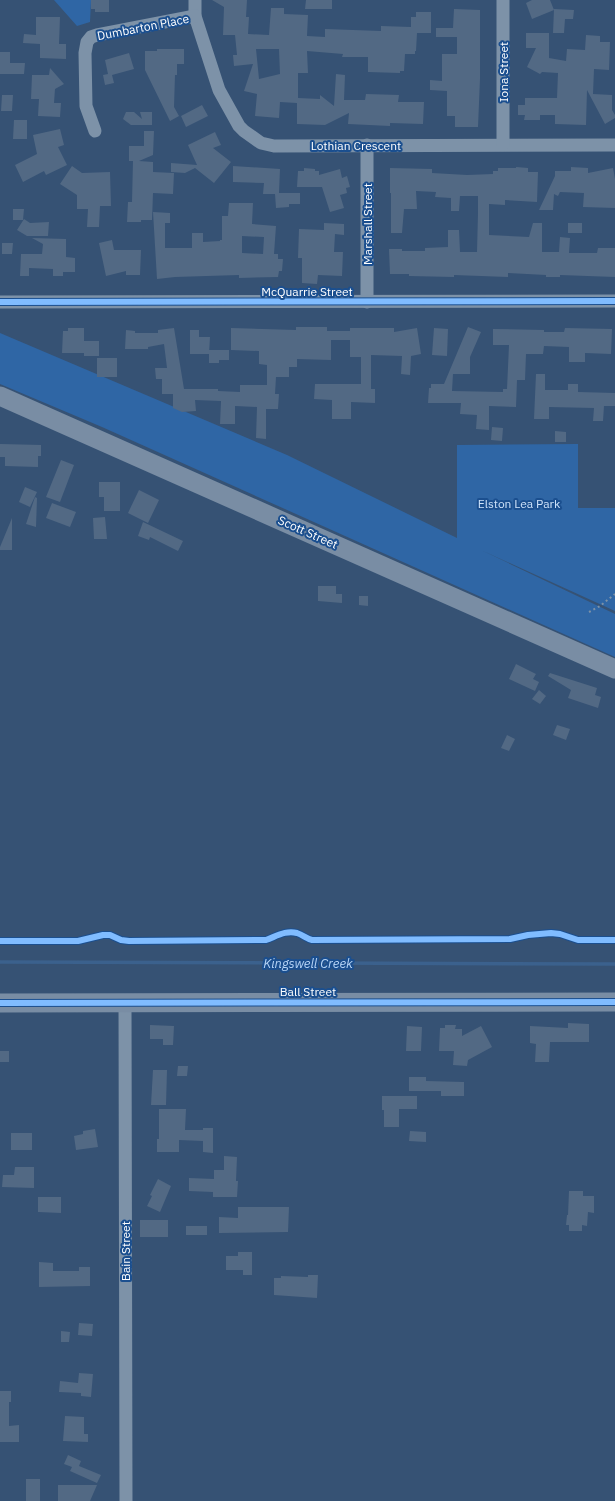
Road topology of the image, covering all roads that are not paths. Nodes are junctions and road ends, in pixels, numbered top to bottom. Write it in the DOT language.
graph roads {
  1 [pos="195,0"];
  2 [pos="503,0"];
  3 [pos="195,16"];
  4 [pos="95,131"];
  5 [pos="503,144"];
  6 [pos="615,145"];
  7 [pos="367,146"];
  8 [pos="615,301"];
  9 [pos="0,302"];
  10 [pos="367,302"];
  11 [pos="0,396"];
  12 [pos="615,669"];
  13 [pos="125,1002"];
  14 [pos="615,1002"];
  15 [pos="0,1003"];
  16 [pos="126,1501"];
  1 -- 3 [label="street, Lothian Crescent"];
  2 -- 5 [label="street, Iona Street"];
  3 -- 4 [label="street, Dumbarton Place"];
  3 -- 7 [label="street, Lothian Crescent"];
  5 -- 6 [label="street, Lothian Crescent"];
  5 -- 7 [label="street, Lothian Crescent"];
  7 -- 10 [label="street, Marshall Street"];
  8 -- 10 [label="street, McQuarrie Street"];
  9 -- 10 [label="street, McQuarrie Street"];
  11 -- 12 [label="main road, Scott Street"];
  13 -- 14 [label="main road, Ball Street"];
  13 -- 15 [label="main road, Ball Street"];
  13 -- 16 [label="street, Bain Street"];
}
